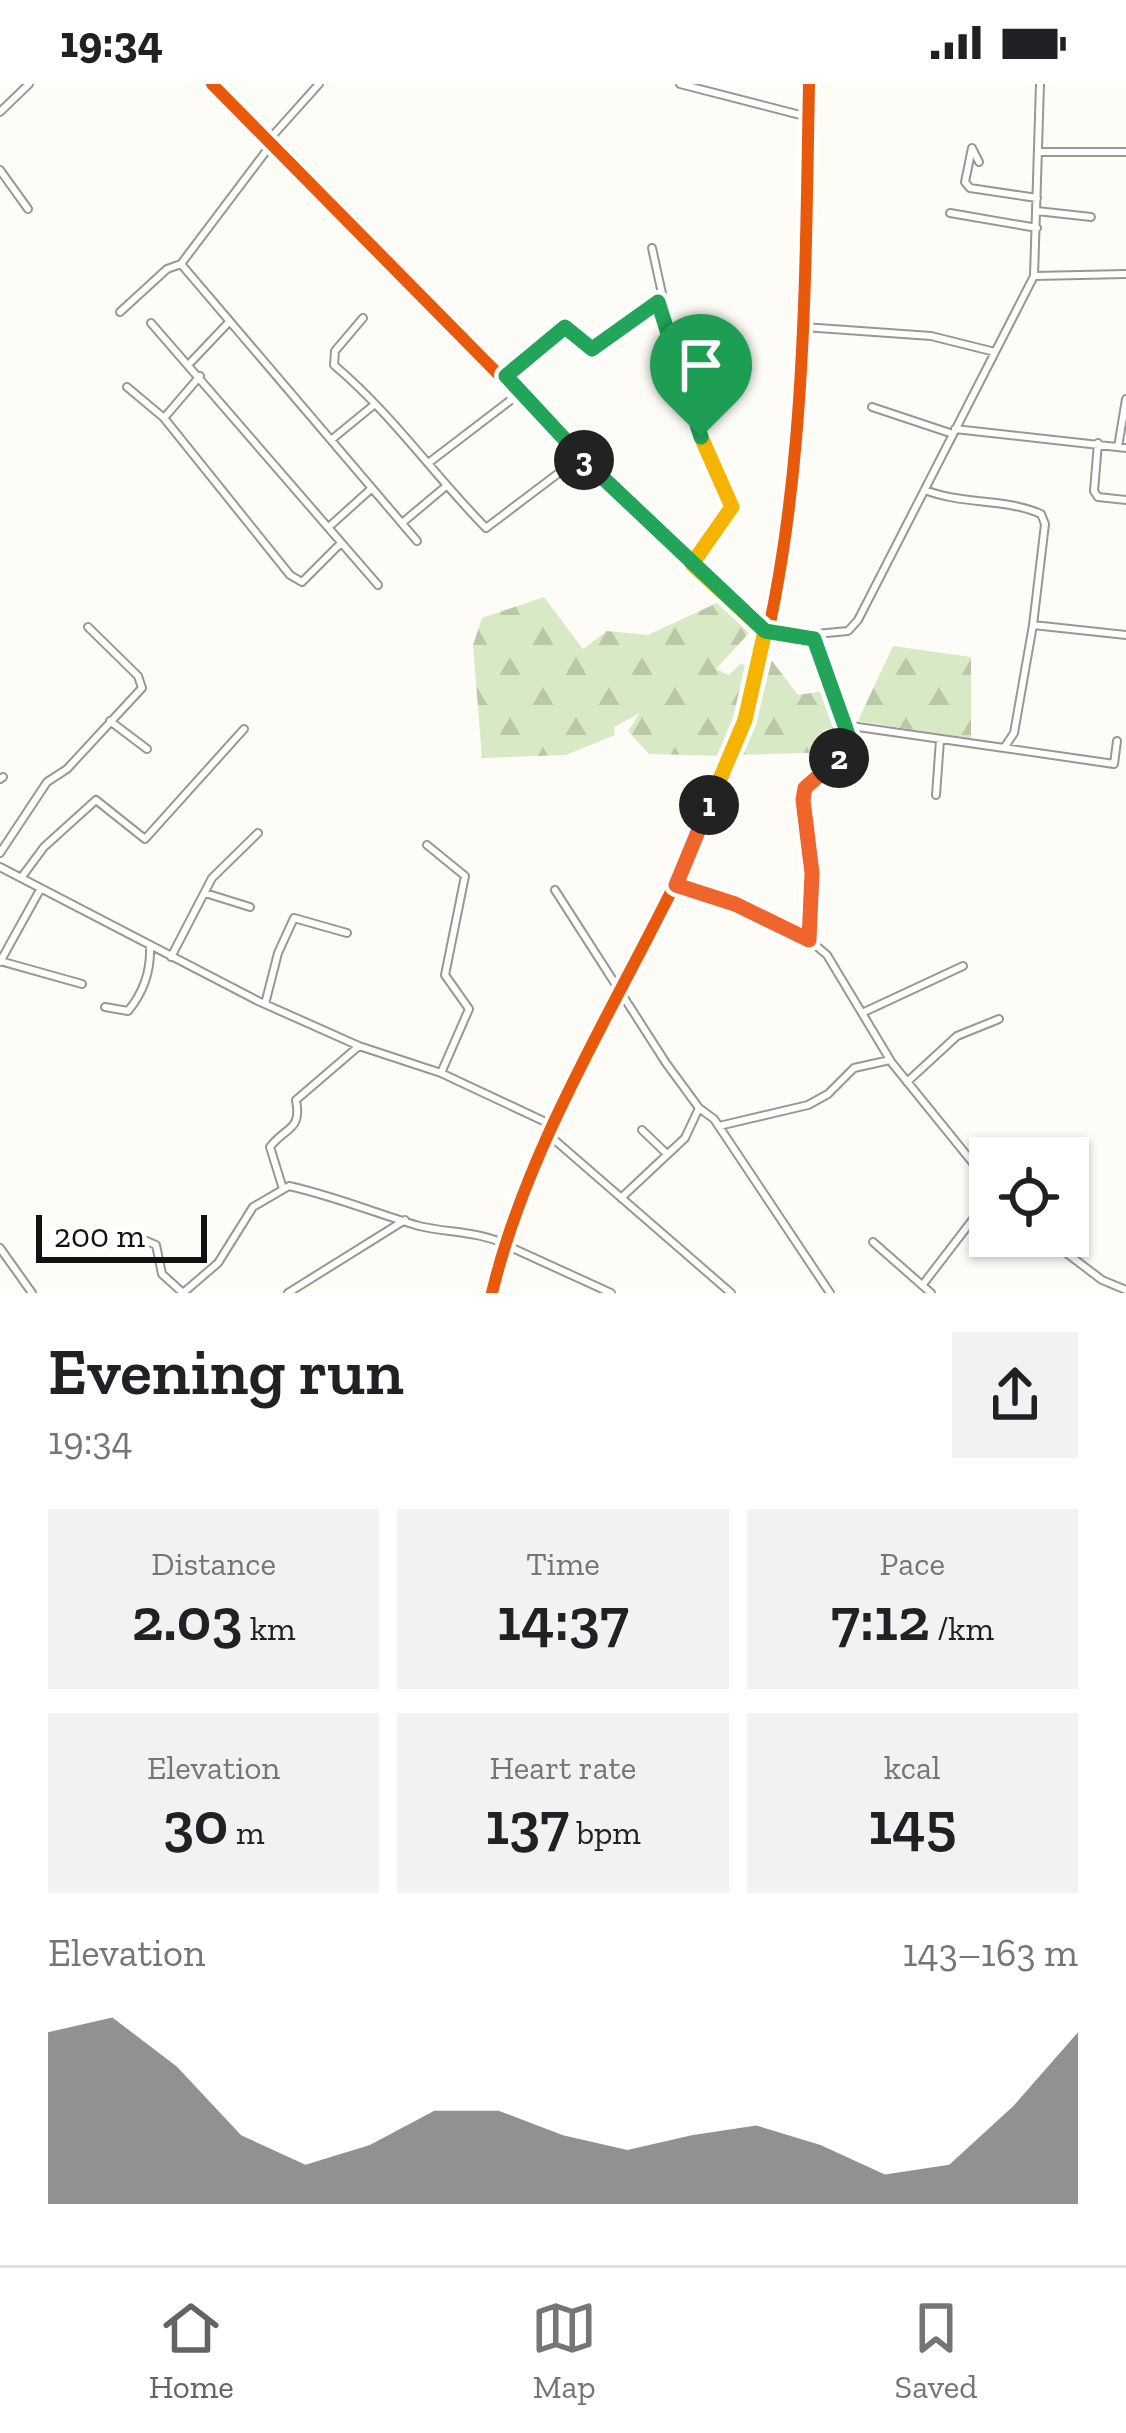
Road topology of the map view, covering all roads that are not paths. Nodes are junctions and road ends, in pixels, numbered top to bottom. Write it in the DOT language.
graph roads {
  1 [pos="29,84"];
  2 [pos="212,84"];
  3 [pos="319,84"];
  4 [pos="680,84"];
  5 [pos="809,84"];
  6 [pos="1040,84"];
  7 [pos="0,112"];
  8 [pos="808,118"];
  9 [pos="269,144"];
  10 [pos="1038,152"];
  11 [pos="1126,152"];
  12 [pos="979,162"];
  13 [pos="0,170"];
  14 [pos="1037,198"];
  15 [pos="28,209"];
  16 [pos="1037,211"];
  17 [pos="950,213"];
  18 [pos="1091,217"];
  19 [pos="1037,228"];
  20 [pos="652,248"];
  21 [pos="181,264"];
  22 [pos="1126,274"];
  23 [pos="1034,276"];
  24 [pos="658,302"];
  25 [pos="120,312"];
  26 [pos="363,318"];
  27 [pos="151,322"];
  28 [pos="229,322"];
  29 [pos="804,327"];
  30 [pos="995,352"];
  31 [pos="190,363"];
  32 [pos="200,376"];
  33 [pos="506,376"];
  34 [pos="127,387"];
  35 [pos="520,393"];
  36 [pos="1126,399"];
  37 [pos="376,404"];
  38 [pos="872,407"];
  39 [pos="164,418"];
  40 [pos="954,432"];
  41 [pos="331,440"];
  42 [pos="1098,443"];
  43 [pos="1122,447"];
  44 [pos="580,457"];
  45 [pos="431,461"];
  46 [pos="445,487"];
  47 [pos="371,489"];
  48 [pos="925,490"];
  49 [pos="1126,500"];
  50 [pos="402,523"];
  51 [pos="331,525"];
  52 [pos="341,541"];
  53 [pos="417,541"];
  54 [pos="692,564"];
  55 [pos="378,585"];
  56 [pos="1033,625"];
  57 [pos="88,627"];
  58 [pos="765,631"];
  59 [pos="1126,635"];
  60 [pos="814,639"];
  61 [pos="110,721"];
  62 [pos="844,725"];
  63 [pos="244,729"];
  64 [pos="940,740"];
  65 [pos="1117,741"];
  66 [pos="146,748"];
  67 [pos="1004,748"];
  68 [pos="936,795"];
  69 [pos="258,833"];
  70 [pos="427,845"];
  71 [pos="0,854"];
  72 [pos="0,867"];
  73 [pos="21,878"];
  74 [pos="676,885"];
  75 [pos="41,889"];
  76 [pos="555,890"];
  77 [pos="206,893"];
  78 [pos="250,907"];
  79 [pos="347,933"];
  80 [pos="809,940"];
  81 [pos="150,946"];
  82 [pos="171,957"];
  83 [pos="0,962"];
  84 [pos="963,966"];
  85 [pos="82,984"];
  86 [pos="622,989"];
  87 [pos="265,1004"];
  88 [pos="105,1007"];
  89 [pos="862,1012"];
  90 [pos="999,1019"];
  91 [pos="359,1046"];
  92 [pos="890,1060"];
  93 [pos="441,1073"];
  94 [pos="907,1082"];
  95 [pos="699,1108"];
  96 [pos="719,1126"];
  97 [pos="641,1130"];
  98 [pos="552,1132"];
  99 [pos="667,1154"];
  100 [pos="969,1158"];
  101 [pos="284,1189"];
  102 [pos="620,1198"];
  103 [pos="405,1220"];
  104 [pos="969,1224"];
  105 [pos="142,1239"];
  106 [pos="874,1242"];
  107 [pos="508,1245"];
  108 [pos="0,1248"];
  109 [pos="1072,1257"];
  110 [pos="924,1283"];
  111 [pos="1126,1290"];
  112 [pos="32,1293"];
  113 [pos="288,1293"];
  114 [pos="492,1293"];
  115 [pos="610,1293"];
  116 [pos="731,1293"];
  117 [pos="830,1293"];
  118 [pos="931,1293"];
  1 -- 7 [label="street"];
  2 -- 9 [label="street"];
  3 -- 9 [label="street"];
  4 -- 8 [label="street"];
  5 -- 8 [label="street"];
  6 -- 10 [label="street"];
  8 -- 29 [label="street"];
  9 -- 21 [label="street"];
  9 -- 33 [label="street"];
  10 -- 11 [label="street"];
  10 -- 14 [label="street"];
  12 -- 14 [label="street"];
  13 -- 15 [label="street"];
  14 -- 16 [label="street"];
  16 -- 18 [label="street"];
  16 -- 19 [label="street"];
  17 -- 19 [label="street"];
  19 -- 23 [label="street"];
  20 -- 24 [label="street"];
  21 -- 25 [label="street"];
  21 -- 28 [label="street"];
  22 -- 23 [label="street"];
  23 -- 30 [label="street"];
  24 -- 33 [label="street"];
  24 -- 54 [label="street"];
  26 -- 37 [label="street"];
  27 -- 31 [label="street"];
  28 -- 31 [label="street"];
  28 -- 41 [label="street"];
  29 -- 30 [label="street"];
  29 -- 58 [label="street"];
  30 -- 40 [label="street"];
  31 -- 32 [label="street"];
  32 -- 39 [label="street"];
  32 -- 51 [label="street"];
  33 -- 35 [label="street"];
  34 -- 39 [label="street"];
  35 -- 44 [label="street"];
  35 -- 45 [label="street"];
  36 -- 43 [label="street"];
  37 -- 41 [label="street"];
  37 -- 45 [label="street"];
  38 -- 40 [label="street"];
  39 -- 52 [label="street"];
  40 -- 42 [label="street"];
  40 -- 48 [label="street"];
  41 -- 47 [label="street"];
  42 -- 43 [label="street"];
  42 -- 49 [label="street"];
  44 -- 46 [label="street"];
  44 -- 54 [label="street"];
  45 -- 46 [label="street"];
  46 -- 50 [label="street"];
  47 -- 50 [label="street"];
  47 -- 51 [label="street"];
  48 -- 56 [label="street"];
  48 -- 60 [label="street"];
  50 -- 53 [label="street"];
  51 -- 52 [label="street"];
  52 -- 55 [label="street"];
  54 -- 58 [label="street"];
  56 -- 59 [label="street"];
  56 -- 67 [label="street"];
  57 -- 61 [label="street"];
  58 -- 60 [label="street"];
  58 -- 74 [label="street"];
  60 -- 62 [label="street"];
  61 -- 66 [label="street"];
  61 -- 71 [label="street"];
  62 -- 64 [label="street"];
  62 -- 80 [label="street"];
  63 -- 73 [label="street"];
  64 -- 67 [label="street"];
  64 -- 68 [label="street"];
  65 -- 67 [label="street"];
  69 -- 77 [label="street"];
  70 -- 93 [label="street"];
  72 -- 73 [label="street"];
  73 -- 75 [label="street"];
  74 -- 80 [label="street"];
  74 -- 86 [label="street"];
  75 -- 81 [label="street"];
  75 -- 83 [label="street"];
  76 -- 86 [label="street"];
  77 -- 78 [label="street"];
  77 -- 82 [label="street"];
  79 -- 87 [label="street"];
  80 -- 89 [label="street"];
  81 -- 82 [label="street"];
  81 -- 88 [label="street"];
  82 -- 87 [label="street"];
  83 -- 85 [label="street"];
  84 -- 89 [label="street"];
  86 -- 95 [label="street"];
  86 -- 98 [label="street"];
  87 -- 91 [label="street"];
  89 -- 92 [label="street"];
  90 -- 94 [label="street"];
  91 -- 93 [label="street"];
  91 -- 101 [label="street"];
  92 -- 94 [label="street"];
  92 -- 96 [label="street"];
  93 -- 98 [label="street"];
  94 -- 100 [label="street"];
  95 -- 96 [label="street"];
  95 -- 99 [label="street"];
  96 -- 117 [label="street"];
  97 -- 99 [label="street"];
  98 -- 102 [label="street"];
  98 -- 107 [label="street"];
  99 -- 102 [label="street"];
  101 -- 103 [label="street"];
  101 -- 105 [label="street"];
  102 -- 116 [label="street"];
  103 -- 107 [label="street"];
  103 -- 113 [label="street"];
  104 -- 110 [label="street"];
  106 -- 110 [label="street"];
  107 -- 114 [label="street"];
  107 -- 115 [label="street"];
  108 -- 112 [label="street"];
  109 -- 111 [label="street"];
  110 -- 118 [label="street"];
}
